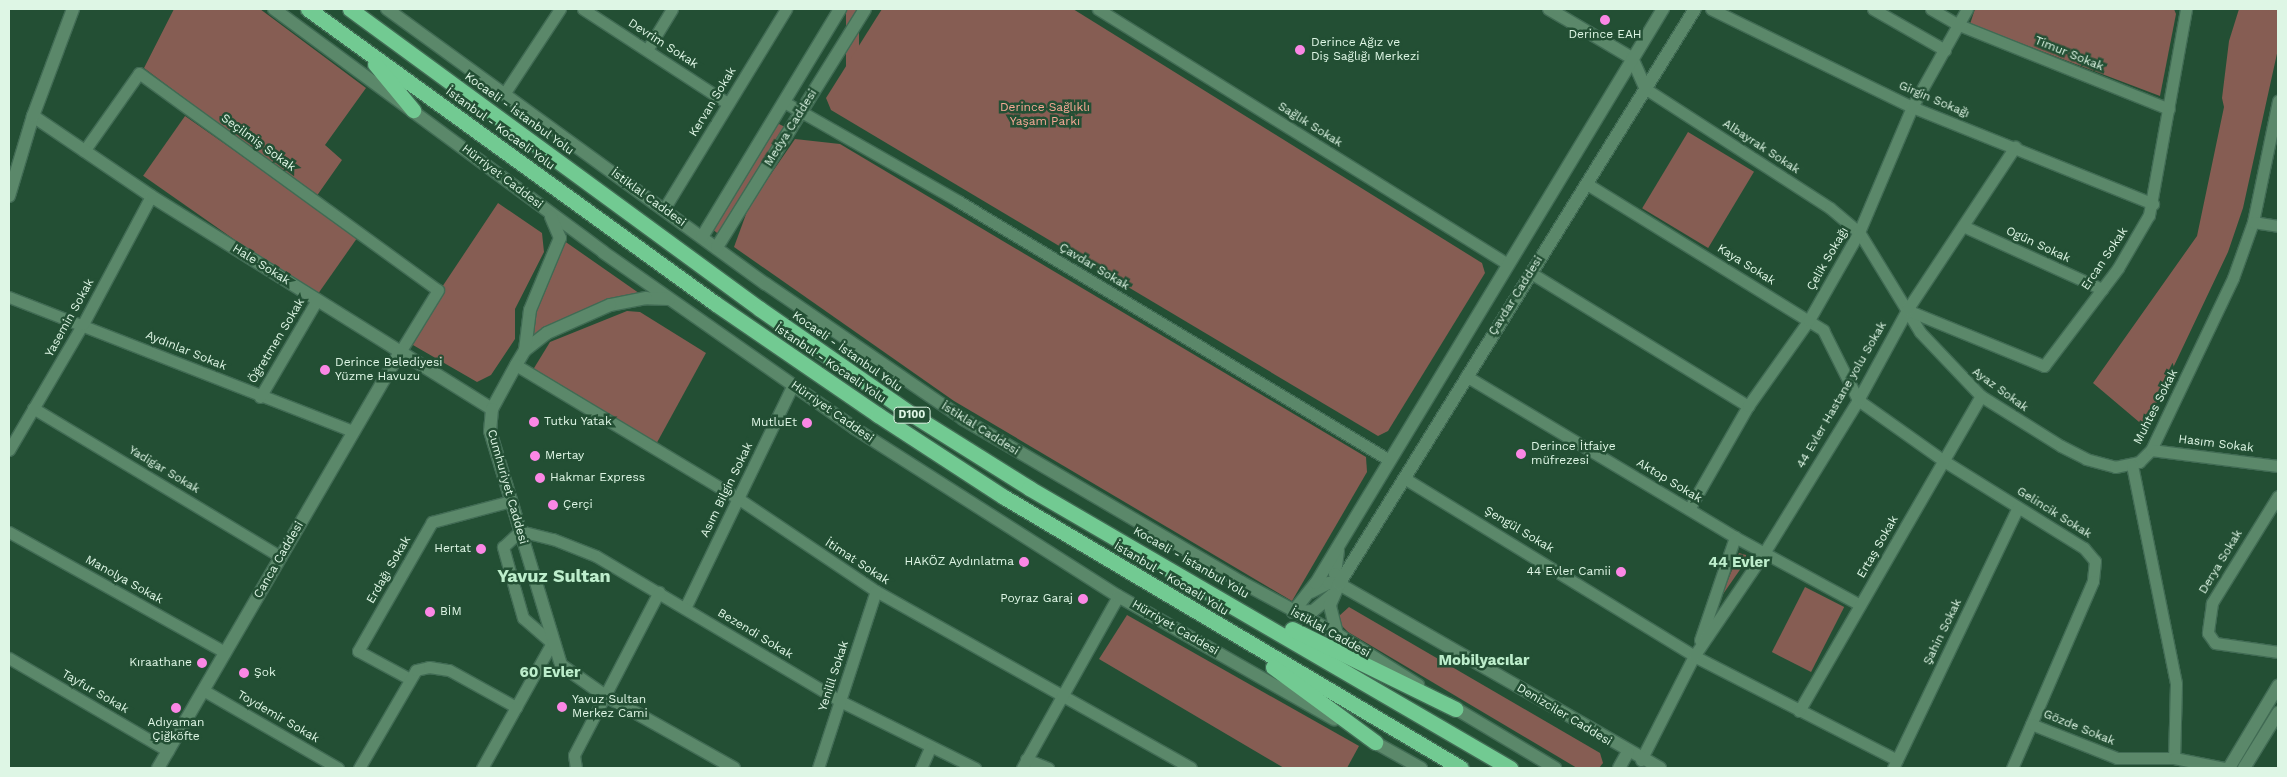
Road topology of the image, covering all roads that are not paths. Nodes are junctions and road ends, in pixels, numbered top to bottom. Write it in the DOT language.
graph roads {
  1 [pos="274,9"];
  2 [pos="308,9"];
  3 [pos="350,9"];
  4 [pos="387,9"];
  5 [pos="560,9"];
  6 [pos="583,9"];
  7 [pos="672,9"];
  8 [pos="786,9"];
  9 [pos="840,9"];
  10 [pos="865,9"];
  11 [pos="1098,9"];
  12 [pos="1549,9"];
  13 [pos="1663,9"];
  14 [pos="1695,9"];
  15 [pos="1711,9"];
  16 [pos="1873,9"];
  17 [pos="1930,9"];
  18 [pos="1967,9"];
  19 [pos="2186,9"];
  20 [pos="69,10"];
  21 [pos="1959,25"];
  22 [pos="359,45"];
  23 [pos="647,50"];
  24 [pos="1945,50"];
  25 [pos="1632,58"];
  26 [pos="1646,89"];
  27 [pos="504,94"];
  28 [pos="2278,101"];
  29 [pos="784,102"];
  30 [pos="727,103"];
  31 [pos="1912,107"];
  32 [pos="2169,109"];
  33 [pos="413,110"];
  34 [pos="801,112"];
  35 [pos="33,116"];
  36 [pos="2015,147"];
  37 [pos="84,151"];
  38 [pos="1587,184"];
  39 [pos="9,196"];
  40 [pos="151,196"];
  41 [pos="2153,204"];
  42 [pos="664,209"];
  43 [pos="547,211"];
  44 [pos="2252,222"];
  45 [pos="1963,226"];
  46 [pos="2278,226"];
  47 [pos="1859,232"];
  48 [pos="702,237"];
  49 [pos="717,247"];
  50 [pos="1507,264"];
  51 [pos="1530,273"];
  52 [pos="2102,289"];
  53 [pos="9,297"];
  54 [pos="669,299"];
  55 [pos="317,300"];
  56 [pos="1906,310"];
  57 [pos="1808,320"];
  58 [pos="83,324"];
  59 [pos="525,350"];
  60 [pos="400,352"];
  61 [pos="516,365"];
  62 [pos="1466,376"];
  63 [pos="794,385"];
  64 [pos="260,396"];
  65 [pos="1981,396"];
  66 [pos="1858,400"];
  67 [pos="1748,406"];
  68 [pos="34,408"];
  69 [pos="492,409"];
  70 [pos="353,432"];
  71 [pos="9,450"];
  72 [pos="2151,450"];
  73 [pos="1388,460"];
  74 [pos="1944,461"];
  75 [pos="2132,465"];
  76 [pos="2278,466"];
  77 [pos="1404,478"];
  78 [pos="2278,496"];
  79 [pos="739,499"];
  80 [pos="511,501"];
  81 [pos="2018,507"];
  82 [pos="2275,508"];
  83 [pos="1689,509"];
  84 [pos="520,531"];
  85 [pos="9,532"];
  86 [pos="1735,537"];
  87 [pos="1340,543"];
  88 [pos="1764,553"];
  89 [pos="281,557"];
  90 [pos="1190,580"];
  91 [pos="1337,589"];
  92 [pos="876,591"];
  93 [pos="659,592"];
  94 [pos="1310,592"];
  95 [pos="1118,596"];
  96 [pos="1860,605"];
  97 [pos="685,608"];
  98 [pos="1293,612"];
  99 [pos="1220,626"];
  100 [pos="1337,634"];
  101 [pos="552,643"];
  102 [pos="225,652"];
  103 [pos="2278,652"];
  104 [pos="1694,656"];
  105 [pos="9,658"];
  106 [pos="410,679"];
  107 [pos="2278,686"];
  108 [pos="203,690"];
  109 [pos="604,695"];
  110 [pos="1061,695"];
  111 [pos="840,701"];
  112 [pos="516,707"];
  113 [pos="1455,709"];
  114 [pos="1799,711"];
  115 [pos="2278,712"];
  116 [pos="2031,724"];
  117 [pos="1375,742"];
  118 [pos="930,748"];
  119 [pos="168,751"];
  120 [pos="1628,752"];
  121 [pos="2174,758"];
  122 [pos="1641,760"];
  123 [pos="2116,763"];
  124 [pos="1024,764"];
  125 [pos="1895,764"];
  126 [pos="158,768"];
  127 [pos="338,768"];
  128 [pos="359,768"];
  129 [pos="482,768"];
  130 [pos="576,768"];
  131 [pos="734,768"];
  132 [pos="818,768"];
  133 [pos="921,768"];
  134 [pos="975,768"];
  135 [pos="1048,768"];
  136 [pos="1191,768"];
  137 [pos="1421,768"];
  138 [pos="1461,768"];
  139 [pos="1510,768"];
  140 [pos="1555,768"];
  141 [pos="1619,768"];
  142 [pos="1660,768"];
  143 [pos="2012,768"];
  144 [pos="2224,768"];
  145 [pos="2229,768"];
  146 [pos="2244,768"];
  1 -- 33 [label="main road, Hürriyet Caddesi"];
  2 -- 22 [label="highway, İstanbul - Kocaeli Yolu / D100"];
  3 -- 90 [label="highway, Kocaeli - İstanbul Yolu / D100"];
  4 -- 27 [label="main road, İstiklal Caddesi"];
  5 -- 27 [label="street"];
  6 -- 23 [label="street, Devrim Sokak"];
  7 -- 23 [label="street"];
  8 -- 30 [label="street, Kervan Sokak"];
  9 -- 29 [label="main road, Medya Caddesi"];
  10 -- 34 [label="main road, Medya Caddesi"];
  11 -- 50 [label="street, Sağlık Sokak"];
  12 -- 25 [label="main road"];
  13 -- 25 [label="main road, Çavdar Caddesi"];
  14 -- 26 [label="main road, Çavdar Caddesi"];
  15 -- 31 [label="street, Girgin Sokağı"];
  16 -- 24 [label="street"];
  17 -- 21 [label="street, Timur Sokak"];
  18 -- 21 [label="street, Çelik Sokağı"];
  19 -- 32 [label="street, Ercan Sokak"];
  20 -- 35 [label="main road"];
  21 -- 24 [label="street, Çelik Sokağı"];
  21 -- 32 [label="street, Timur Sokak"];
  22 -- 33 [label="highway"];
  22 -- 99 [label="highway, İstanbul - Kocaeli Yolu / D100"];
  23 -- 30 [label="street, Devrim Sokak"];
  24 -- 31 [label="street, Çelik Sokağı"];
  25 -- 26 [label="main road"];
  25 -- 50 [label="main road, Çavdar Caddesi"];
  26 -- 38 [label="main road, Çavdar Caddesi"];
  26 -- 47 [label="street, Albayrak Sokak"];
  27 -- 42 [label="main road, İstiklal Caddesi"];
  28 -- 44 [label="street, Muhtes Sokak"];
  29 -- 34 [label="street, Çavdar Sokak"];
  29 -- 48 [label="main road, Medya Caddesi"];
  30 -- 42 [label="street, Kervan Sokak"];
  31 -- 36 [label="street, Girgin Sokağı"];
  31 -- 47 [label="street, Çelik Sokağı"];
  32 -- 41 [label="street, Ercan Sokak"];
  33 -- 43 [label="main road, Hürriyet Caddesi"];
  34 -- 49 [label="main road, Medya Caddesi"];
  34 -- 73 [label="street, Çavdar Sokak"];
  35 -- 37 [label="main road, Hale Sokak"];
  35 -- 39 [label="main road"];
  36 -- 41 [label="street, Girgin Sokağı"];
  36 -- 45 [label="street, 44 Evler Hastane yolu Sokak"];
  37 -- 40 [label="main road, Hale Sokak"];
  37 -- 60 [label="street, Seçilmiş Sokak"];
  38 -- 51 [label="main road, Çavdar Caddesi"];
  38 -- 57 [label="street, Kaya Sokak"];
  40 -- 55 [label="main road, Hale Sokak"];
  40 -- 58 [label="street, Yasemin Sokak"];
  41 -- 52 [label="street, Ercan Sokak"];
  42 -- 48 [label="main road, İstiklal Caddesi"];
  43 -- 54 [label="main road, Hürriyet Caddesi"];
  43 -- 59 [label="main road, Cumhuriyet Caddesi"];
  44 -- 46 [label="street"];
  44 -- 72 [label="street, Muhtes Sokak"];
  45 -- 52 [label="street, Ogün Sokak"];
  45 -- 56 [label="street, 44 Evler Hastane yolu Sokak"];
  47 -- 56 [label="street, Ayaz Sokak"];
  47 -- 57 [label="street, Çelik Sokağı"];
  48 -- 49 [label="main road, İstiklal Caddesi"];
  49 -- 98 [label="main road, İstiklal Caddesi"];
  50 -- 73 [label="main road, Çavdar Caddesi"];
  51 -- 62 [label="main road, Çavdar Caddesi"];
  51 -- 67 [label="street"];
  52 -- 56 [label="street, Ercan Sokak"];
  53 -- 58 [label="street, Aydınlar Sokak"];
  54 -- 59 [label="main road, Cumhuriyet Caddesi"];
  54 -- 63 [label="main road, Hürriyet Caddesi"];
  55 -- 60 [label="main road, Hale Sokak"];
  55 -- 64 [label="street, Öğretmen Sokak"];
  56 -- 65 [label="street, Ayaz Sokak"];
  56 -- 66 [label="street, 44 Evler Hastane yolu Sokak"];
  57 -- 66 [label="street, Kaya Sokak"];
  57 -- 67 [label="street, Çelik Sokağı"];
  58 -- 64 [label="street, Aydınlar Sokak"];
  58 -- 68 [label="street, Yasemin Sokak"];
  59 -- 61 [label="main road, Cumhuriyet Caddesi"];
  60 -- 69 [label="main road, Hale Sokak"];
  60 -- 70 [label="main road, Canca Caddesi"];
  61 -- 69 [label="main road, Cumhuriyet Caddesi"];
  61 -- 79 [label="street, İtimat Sokak"];
  62 -- 77 [label="main road, Çavdar Caddesi"];
  62 -- 83 [label="street, Aktop Sokak"];
  63 -- 79 [label="street, Asım Bilgin Sokak"];
  63 -- 95 [label="main road, Hürriyet Caddesi"];
  64 -- 70 [label="street, Aydınlar Sokak"];
  65 -- 74 [label="street, Ertaş Sokak"];
  65 -- 75 [label="street, Ayaz Sokak"];
  66 -- 74 [label="street, Gelincik Sokak"];
  66 -- 88 [label="street, 44 Evler Hastane yolu Sokak"];
  67 -- 83 [label="street, Çelik Sokağı"];
  68 -- 71 [label="street, Yasemin Sokak"];
  68 -- 89 [label="street, Yadigar Sokak"];
  69 -- 80 [label="main road, Cumhuriyet Caddesi"];
  70 -- 89 [label="main road, Canca Caddesi"];
  72 -- 75 [label="street, Muhtes Sokak"];
  72 -- 76 [label="street, Hasım Sokak"];
  73 -- 87 [label="main road, Çavdar Caddesi"];
  74 -- 81 [label="street, Gelincik Sokak"];
  74 -- 96 [label="street, Ertaş Sokak"];
  75 -- 121 [label="street"];
  77 -- 91 [label="main road, Çavdar Caddesi"];
  77 -- 104 [label="street, Şengül Sokak"];
  78 -- 82 [label="street, Derya Sokak"];
  79 -- 92 [label="street, İtimat Sokak"];
  79 -- 97 [label="street, Asım Bilgin Sokak"];
  80 -- 84 [label="main road, Cumhuriyet Caddesi"];
  80 -- 106 [label="street, Erdağı Sokak"];
  81 -- 116 [label="street, Gelincik Sokak"];
  81 -- 125 [label="street, Şahin Sokak"];
  82 -- 103 [label="street, Derya Sokak"];
  83 -- 86 [label="street, Aktop Sokak"];
  84 -- 93 [label="street, Bezendi Sokak"];
  84 -- 101 [label="main road, Cumhuriyet Caddesi"];
  84 -- 101 [label="street"];
  85 -- 102 [label="street, Manolya Sokak"];
  86 -- 88 [label="street, Aktop Sokak"];
  86 -- 104 [label="street, 44 Evler Hastane yolu Sokak"];
  87 -- 91 [label="main road, Çavdar Caddesi"];
  87 -- 94 [label="main road, Çavdar Caddesi"];
  88 -- 96 [label="street, Aktop Sokak"];
  88 -- 104 [label="street, 44 Evler Hastane yolu Sokak"];
  89 -- 102 [label="main road, Canca Caddesi"];
  90 -- 113 [label="highway"];
  90 -- 139 [label="highway, Kocaeli - İstanbul Yolu / D100"];
  91 -- 94 [label="main road, Çavdar Caddesi"];
  91 -- 98 [label="main road, Çavdar Caddesi"];
  91 -- 100 [label="main road, Çavdar Caddesi"];
  91 -- 120 [label="main road, Denizciler Caddesi"];
  92 -- 110 [label="street, İtimat Sokak"];
  92 -- 111 [label="street, Yenilil Sokak"];
  93 -- 97 [label="street, Bezendi Sokak"];
  93 -- 109 [label="street"];
  94 -- 98 [label="main road, Çavdar Caddesi"];
  95 -- 110 [label="street"];
  95 -- 117 [label="main road, Hürriyet Caddesi"];
  96 -- 114 [label="street, Ertaş Sokak"];
  97 -- 111 [label="street, Bezendi Sokak"];
  98 -- 100 [label="main road, İstiklal Caddesi"];
  99 -- 117 [label="highway"];
  99 -- 138 [label="highway, İstanbul - Kocaeli Yolu / D100"];
  100 -- 113 [label="main road, İstiklal Caddesi"];
  101 -- 109 [label="main road, Cumhuriyet Caddesi"];
  101 -- 112 [label="street"];
  102 -- 108 [label="main road, Canca Caddesi"];
  104 -- 114 [label="street, Şengül Sokak"];
  104 -- 122 [label="street, 44 Evler Hastane yolu Sokak"];
  105 -- 119 [label="street, Tayfur Sokak"];
  106 -- 112 [label="street"];
  106 -- 128 [label="street"];
  107 -- 145 [label="main road"];
  108 -- 119 [label="main road, Canca Caddesi"];
  108 -- 127 [label="street, Toydemir Sokak"];
  109 -- 130 [label="street"];
  109 -- 131 [label="main road, Cumhuriyet Caddesi"];
  110 -- 124 [label="street"];
  110 -- 136 [label="street, İtimat Sokak"];
  111 -- 118 [label="street, Bezendi Sokak"];
  111 -- 132 [label="street, Yenilil Sokak"];
  112 -- 129 [label="street"];
  113 -- 140 [label="main road, İstiklal Caddesi"];
  114 -- 125 [label="street, Şengül Sokak"];
  115 -- 146 [label="main road"];
  116 -- 123 [label="street, Gözde Sokak"];
  116 -- 143 [label="street, Gelincik Sokak"];
  117 -- 137 [label="main road, Hürriyet Caddesi"];
  118 -- 133 [label="street"];
  118 -- 134 [label="street, Bezendi Sokak"];
  119 -- 126 [label="main road, Canca Caddesi"];
  120 -- 122 [label="main road, Denizciler Caddesi"];
  120 -- 141 [label="main road"];
  121 -- 123 [label="street, Gözde Sokak"];
  121 -- 144 [label="street, Gözde Sokak"];
  122 -- 142 [label="main road, Denizciler Caddesi"];
  124 -- 135 [label="street"];
}
